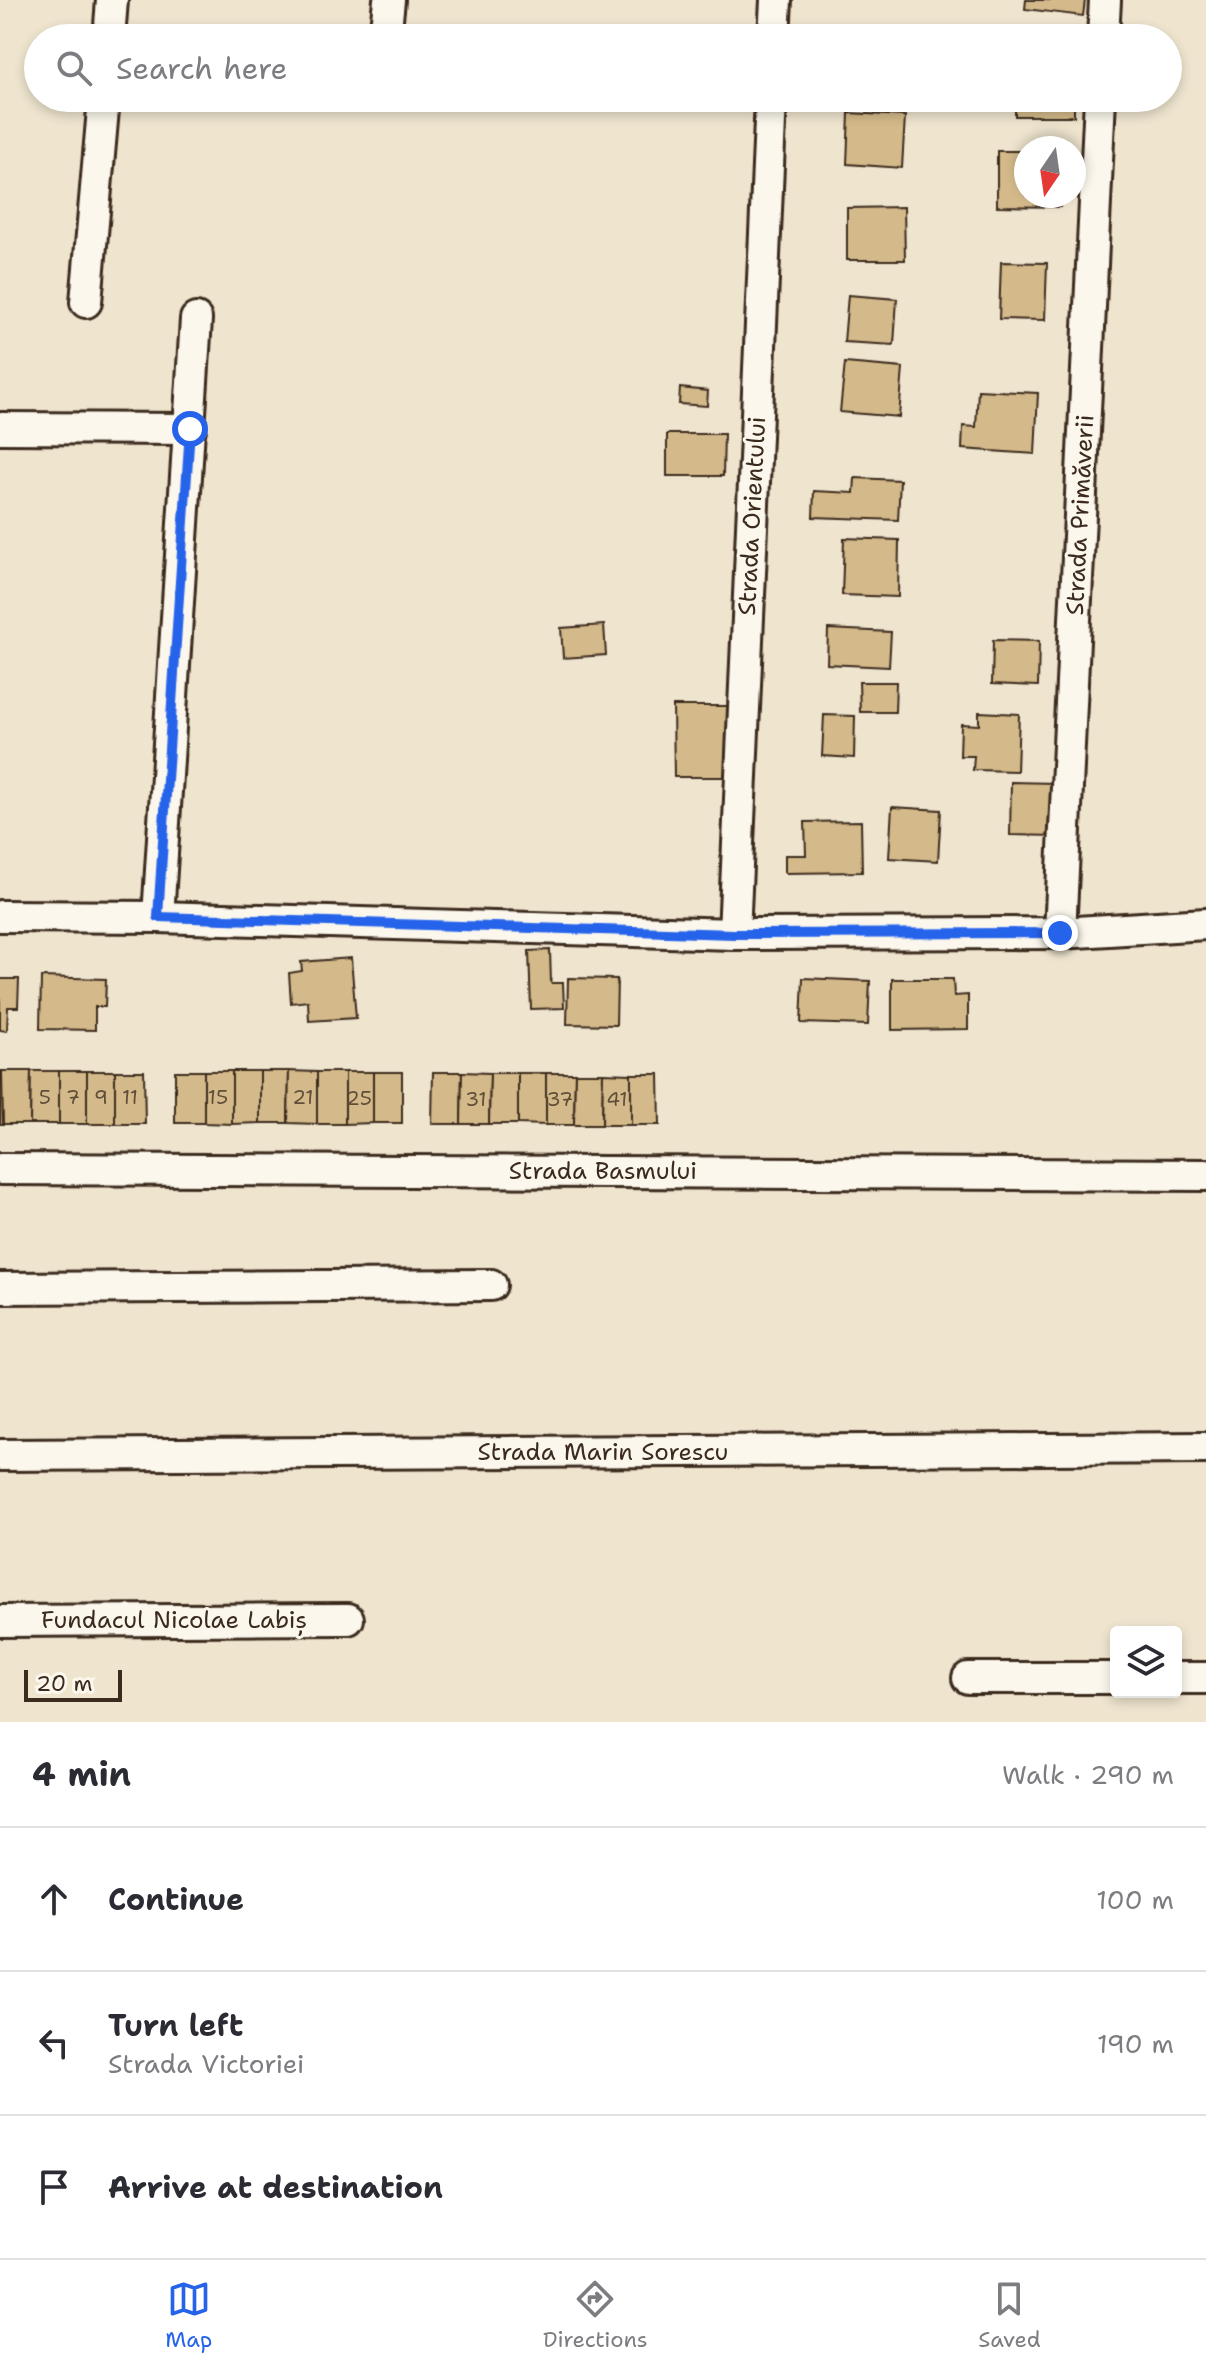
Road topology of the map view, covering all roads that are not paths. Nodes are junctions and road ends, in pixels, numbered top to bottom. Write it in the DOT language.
graph roads {
  1 [pos="112,0"];
  2 [pos="389,0"];
  3 [pos="776,0"];
  4 [pos="1105,0"];
  5 [pos="110,24"];
  6 [pos="386,24"];
  7 [pos="775,24"];
  8 [pos="1104,24"];
  9 [pos="103,112"];
  10 [pos="770,112"];
  11 [pos="1099,112"];
  12 [pos="86,302"];
  13 [pos="196,319"];
  14 [pos="0,428"];
  15 [pos="190,429"];
  16 [pos="0,916"];
  17 [pos="158,917"];
  18 [pos="1206,924"];
  19 [pos="1060,933"];
  20 [pos="734,934"];
  21 [pos="0,1169"];
  22 [pos="1206,1175"];
  23 [pos="491,1285"];
  24 [pos="0,1288"];
  25 [pos="1206,1448"];
  26 [pos="0,1455"];
  27 [pos="348,1619"];
  28 [pos="0,1621"];
  29 [pos="968,1678"];
  30 [pos="1110,1678"];
  31 [pos="1182,1678"];
  32 [pos="1206,1678"];
  1 -- 5 [label="street"];
  2 -- 6 [label="street"];
  3 -- 7 [label="street"];
  4 -- 8 [label="street"];
  9 -- 12 [label="street"];
  10 -- 20 [label="street, Strada Orientului"];
  11 -- 19 [label="street, Strada Primăverii"];
  13 -- 15 [label="street"];
  14 -- 15 [label="street"];
  15 -- 17 [label="street"];
  16 -- 17 [label="street"];
  17 -- 20 [label="street"];
  18 -- 19 [label="street"];
  19 -- 20 [label="street"];
  21 -- 22 [label="street, Strada Basmului"];
  23 -- 24 [label="street"];
  25 -- 26 [label="street, Strada Marin Sorescu"];
  27 -- 28 [label="street, Fundacul Nicolae Labiș"];
  29 -- 30 [label="street"];
  31 -- 32 [label="street"];
}
